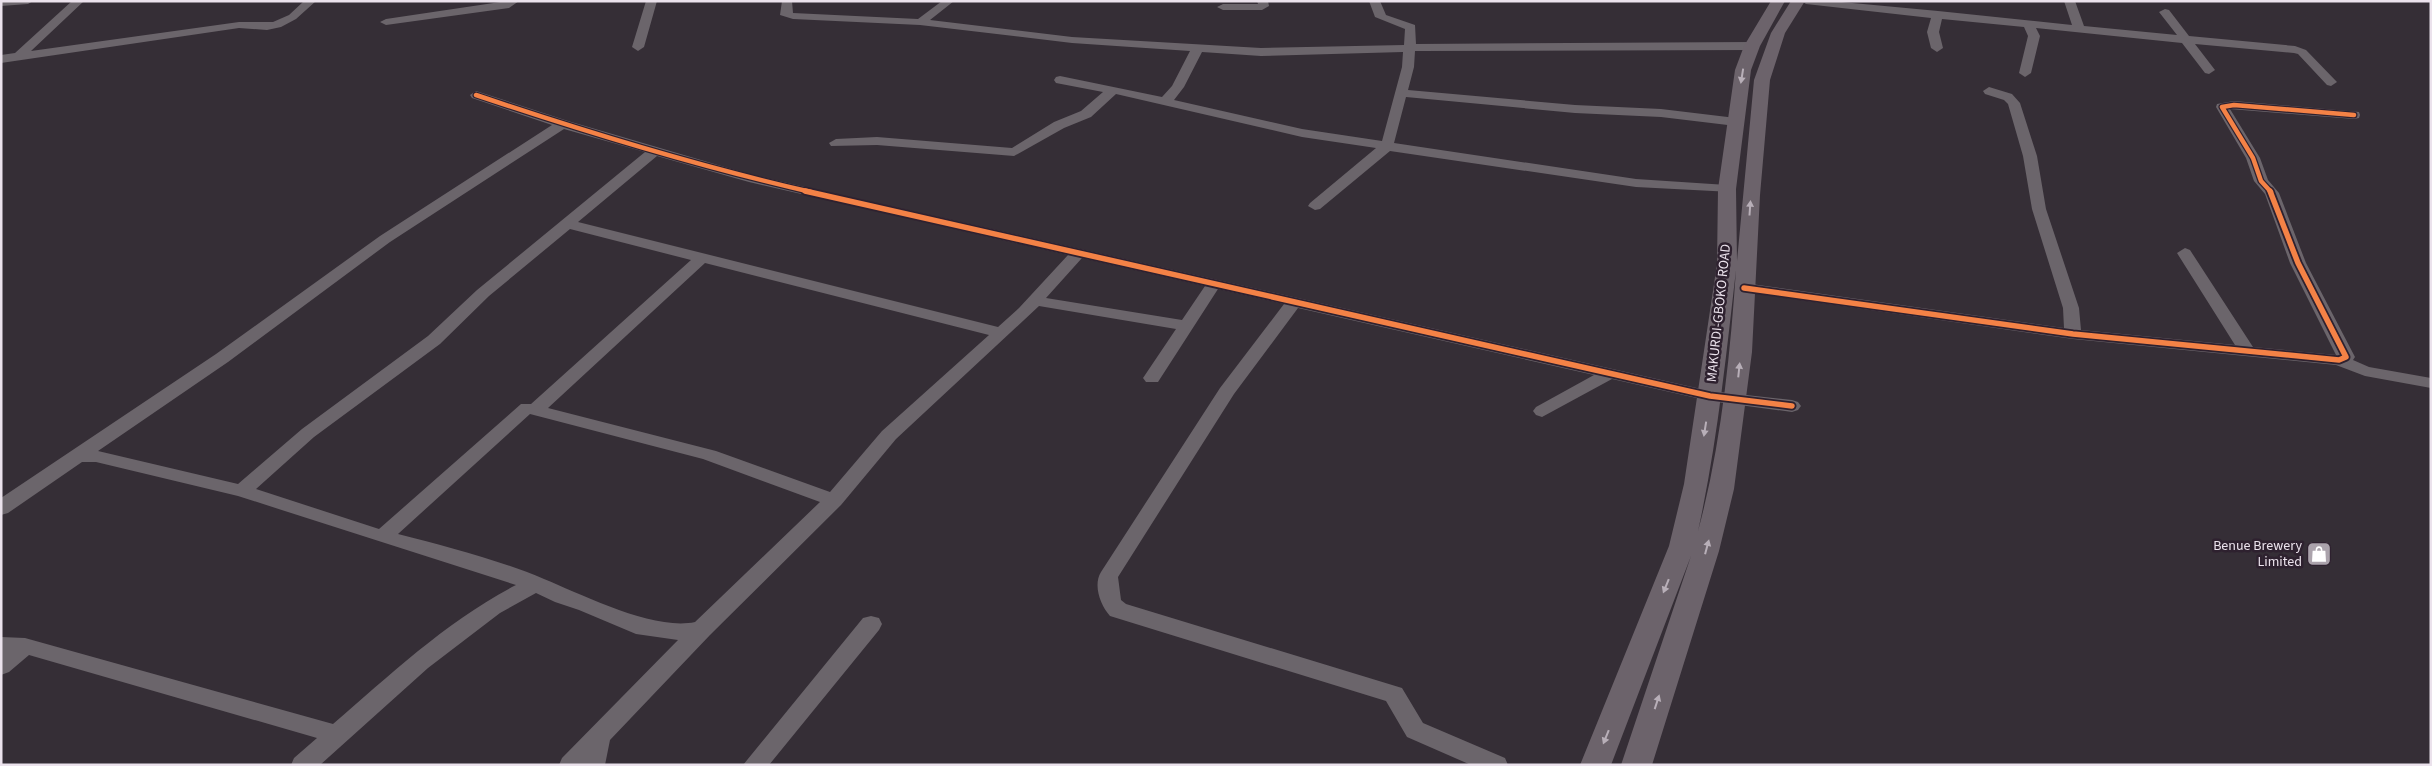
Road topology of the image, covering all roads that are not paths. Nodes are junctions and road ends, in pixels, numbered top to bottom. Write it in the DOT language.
graph roads {
  1 [pos="28,1"];
  2 [pos="79,1"];
  3 [pos="311,1"];
  4 [pos="514,1"];
  5 [pos="652,1"];
  6 [pos="786,1"];
  7 [pos="949,1"];
  8 [pos="1262,1"];
  9 [pos="1374,1"];
  10 [pos="1778,1"];
  11 [pos="1798,1"];
  12 [pos="1806,1"];
  13 [pos="2069,1"];
  14 [pos="1,3"];
  15 [pos="1222,7"];
  16 [pos="2165,12"];
  17 [pos="1938,14"];
  18 [pos="386,22"];
  19 [pos="920,22"];
  20 [pos="2028,24"];
  21 [pos="2079,29"];
  22 [pos="2184,38"];
  23 [pos="1752,46"];
  24 [pos="638,47"];
  25 [pos="1411,48"];
  26 [pos="1936,48"];
  27 [pos="1197,49"];
  28 [pos="18,57"];
  29 [pos="1,60"];
  30 [pos="2209,70"];
  31 [pos="2025,73"];
  32 [pos="1060,80"];
  33 [pos="2331,82"];
  34 [pos="1113,90"];
  35 [pos="1989,91"];
  36 [pos="1401,93"];
  37 [pos="476,95"];
  38 [pos="1165,102"];
  39 [pos="2354,115"];
  40 [pos="1736,122"];
  41 [pos="563,124"];
  42 [pos="836,144"];
  43 [pos="1387,146"];
  44 [pos="655,151"];
  45 [pos="1727,189"];
  46 [pos="1315,206"];
  47 [pos="567,224"];
  48 [pos="2185,253"];
  49 [pos="1077,254"];
  50 [pos="701,259"];
  51 [pos="1214,284"];
  52 [pos="1744,288"];
  53 [pos="1295,301"];
  54 [pos="1044,302"];
  55 [pos="1186,326"];
  56 [pos="1001,333"];
  57 [pos="2073,334"];
  58 [pos="2248,352"];
  59 [pos="2339,360"];
  60 [pos="1610,373"];
  61 [pos="1152,378"];
  62 [pos="2431,383"];
  63 [pos="1710,396"];
  64 [pos="1736,400"];
  65 [pos="1792,406"];
  66 [pos="535,410"];
  67 [pos="1542,411"];
  68 [pos="79,456"];
  69 [pos="242,490"];
  70 [pos="834,500"];
  71 [pos="1,508"];
  72 [pos="382,537"];
  73 [pos="536,584"];
  74 [pos="871,624"];
  75 [pos="702,630"];
  76 [pos="1,645"];
  77 [pos="25,646"];
  78 [pos="1,666"];
  79 [pos="338,734"];
  80 [pos="600,735"];
  81 [pos="303,765"];
  82 [pos="571,765"];
  83 [pos="593,765"];
  84 [pos="755,765"];
  85 [pos="1496,765"];
  86 [pos="1595,765"];
  87 [pos="1636,765"];
  1 -- 14 [label="street"];
  2 -- 28 [label="street"];
  3 -- 28 [label="street"];
  4 -- 18 [label="street"];
  5 -- 24 [label="street"];
  6 -- 19 [label="street"];
  7 -- 19 [label="street"];
  8 -- 15 [label="street"];
  9 -- 25 [label="street"];
  10 -- 23 [label="main road, MAKURDI-GBOKO ROAD"];
  52 -- 11 [label="main road, one-way"];
  12 -- 17 [label="street"];
  13 -- 21 [label="street"];
  16 -- 22 [label="street"];
  17 -- 20 [label="street"];
  17 -- 26 [label="street"];
  19 -- 27 [label="street"];
  20 -- 21 [label="street"];
  20 -- 31 [label="street"];
  21 -- 22 [label="street"];
  22 -- 30 [label="street"];
  22 -- 33 [label="street"];
  23 -- 25 [label="street"];
  23 -- 40 [label="main road, MAKURDI-GBOKO ROAD, one-way"];
  25 -- 27 [label="street"];
  25 -- 36 [label="street"];
  27 -- 38 [label="street"];
  28 -- 29 [label="street"];
  32 -- 34 [label="street"];
  34 -- 38 [label="street"];
  34 -- 42 [label="street"];
  35 -- 57 [label="street"];
  36 -- 40 [label="street"];
  36 -- 43 [label="street"];
  37 -- 41 [label="street"];
  38 -- 43 [label="street"];
  39 -- 59 [label="street"];
  40 -- 45 [label="main road, MAKURDI-GBOKO ROAD"];
  41 -- 44 [label="street"];
  41 -- 68 [label="street"];
  43 -- 45 [label="street"];
  43 -- 46 [label="street"];
  44 -- 47 [label="street"];
  44 -- 49 [label="street"];
  45 -- 63 [label="main road, MAKURDI-GBOKO ROAD"];
  47 -- 50 [label="street"];
  47 -- 69 [label="street"];
  48 -- 58 [label="street"];
  49 -- 51 [label="street"];
  49 -- 56 [label="street"];
  50 -- 56 [label="street"];
  50 -- 66 [label="street"];
  51 -- 53 [label="street"];
  51 -- 55 [label="street"];
  52 -- 57 [label="street"];
  64 -- 52 [label="main road, one-way"];
  53 -- 60 [label="street"];
  53 -- 85 [label="street"];
  54 -- 55 [label="street"];
  55 -- 61 [label="street"];
  56 -- 70 [label="street"];
  57 -- 58 [label="street"];
  58 -- 59 [label="street"];
  59 -- 62 [label="street"];
  60 -- 63 [label="street"];
  60 -- 67 [label="street"];
  63 -- 64 [label="street"];
  63 -- 86 [label="main road, MAKURDI-GBOKO ROAD, one-way"];
  64 -- 65 [label="street"];
  87 -- 64 [label="main road, one-way"];
  66 -- 70 [label="street"];
  66 -- 72 [label="street"];
  68 -- 69 [label="street"];
  68 -- 71 [label="street"];
  69 -- 72 [label="street"];
  70 -- 75 [label="street"];
  72 -- 73 [label="street"];
  73 -- 75 [label="street"];
  73 -- 79 [label="street"];
  74 -- 84 [label="street"];
  75 -- 80 [label="street"];
  76 -- 77 [label="street"];
  77 -- 78 [label="street"];
  77 -- 79 [label="street"];
  79 -- 81 [label="street"];
  80 -- 82 [label="street"];
  80 -- 83 [label="street"];
}
